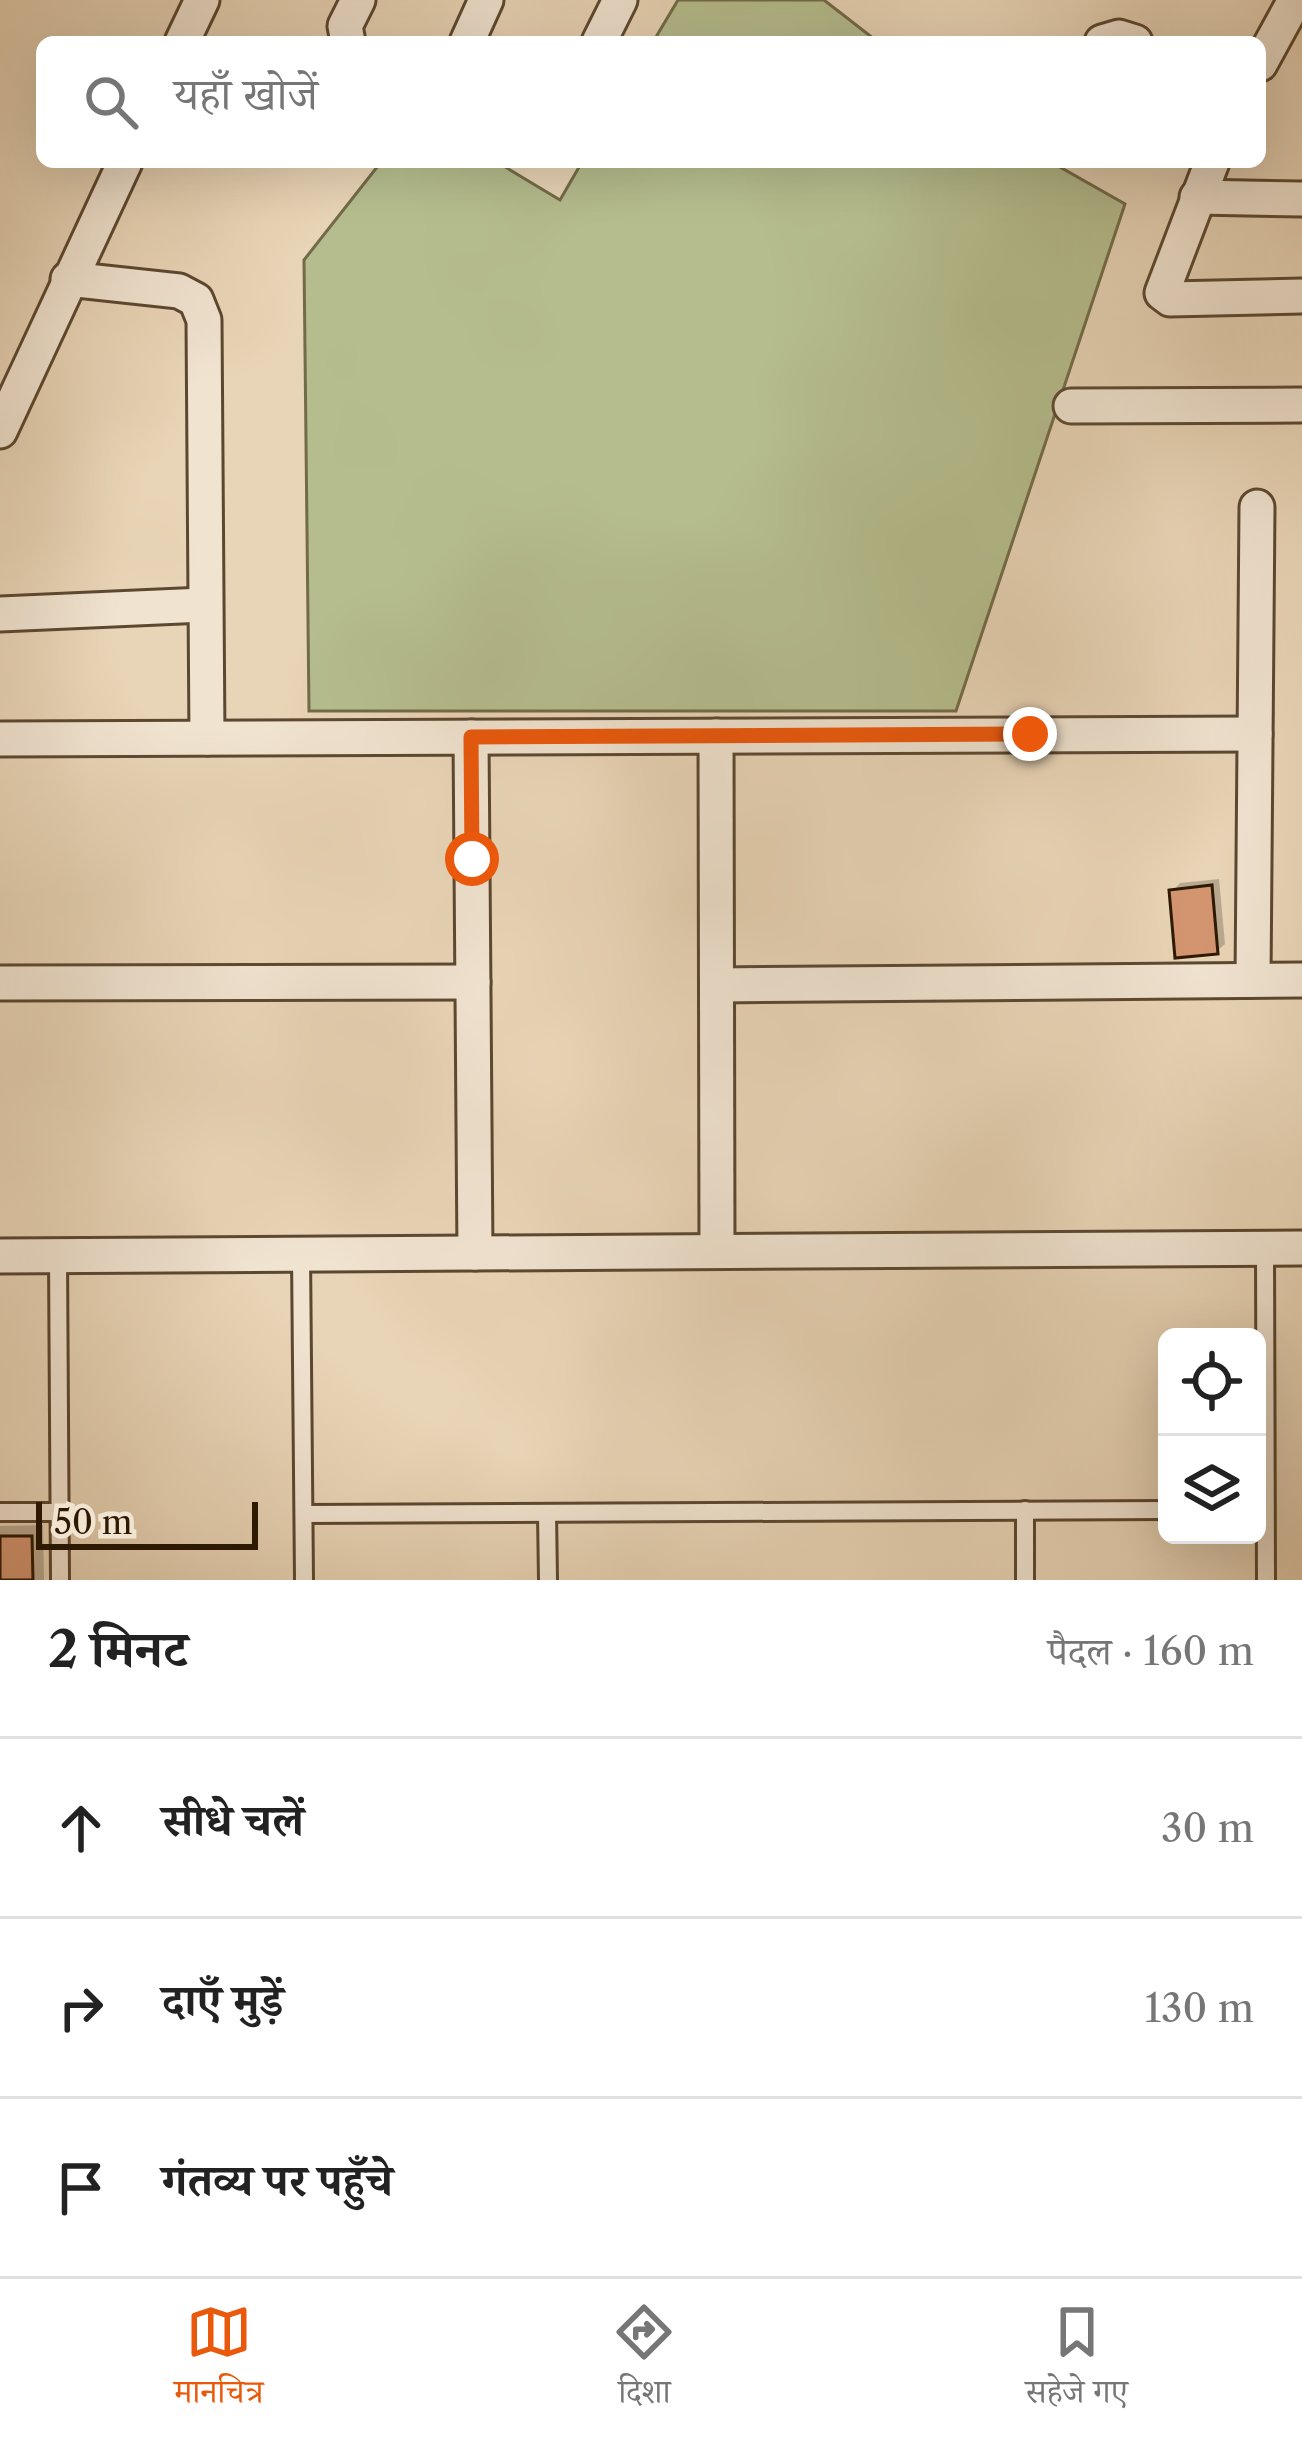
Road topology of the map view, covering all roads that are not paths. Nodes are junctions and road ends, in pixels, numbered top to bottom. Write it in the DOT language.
graph roads {
  1 [pos="202,0"];
  2 [pos="358,0"];
  3 [pos="486,0"];
  4 [pos="620,0"];
  5 [pos="1295,0"];
  6 [pos="185,36"];
  7 [pos="347,36"];
  8 [pos="470,36"];
  9 [pos="602,36"];
  10 [pos="1266,53"];
  11 [pos="121,168"];
  12 [pos="1210,168"];
  13 [pos="1197,197"];
  14 [pos="1302,199"];
  15 [pos="68,279"];
  16 [pos="1302,296"];
  17 [pos="1302,405"];
  18 [pos="1071,406"];
  19 [pos="0,431"];
  20 [pos="1257,507"];
  21 [pos="204,605"];
  22 [pos="0,614"];
  23 [pos="1255,734"];
  24 [pos="716,736"];
  25 [pos="471,737"];
  26 [pos="207,738"];
  27 [pos="0,739"];
  28 [pos="1253,980"];
  29 [pos="1302,980"];
  30 [pos="473,982"];
  31 [pos="0,983"];
  32 [pos="717,986"];
  33 [pos="1302,1247"];
  34 [pos="1265,1248"];
  35 [pos="717,1251"];
  36 [pos="475,1253"];
  37 [pos="301,1254"];
  38 [pos="58,1255"];
  39 [pos="0,1256"];
  40 [pos="1262,1436"];
  41 [pos="1025,1510"];
  42 [pos="1158,1510"];
  43 [pos="0,1512"];
  44 [pos="60,1512"];
  45 [pos="548,1513"];
  46 [pos="304,1514"];
  47 [pos="1263,1544"];
  48 [pos="60,1580"];
  49 [pos="304,1580"];
  50 [pos="548,1580"];
  51 [pos="1025,1580"];
  52 [pos="1266,1580"];
  1 -- 6 [label="street"];
  2 -- 7 [label="street"];
  3 -- 8 [label="street"];
  4 -- 9 [label="street"];
  5 -- 10 [label="street"];
  11 -- 15 [label="street"];
  12 -- 13 [label="street"];
  13 -- 14 [label="street"];
  13 -- 16 [label="street"];
  15 -- 19 [label="street"];
  15 -- 21 [label="street"];
  17 -- 18 [label="street"];
  20 -- 23 [label="street"];
  21 -- 22 [label="street"];
  21 -- 26 [label="street"];
  23 -- 24 [label="street"];
  23 -- 28 [label="street"];
  24 -- 25 [label="street"];
  24 -- 32 [label="street"];
  25 -- 26 [label="street"];
  25 -- 30 [label="street"];
  26 -- 27 [label="street"];
  28 -- 29 [label="street"];
  28 -- 32 [label="street"];
  30 -- 31 [label="street"];
  30 -- 36 [label="street"];
  32 -- 35 [label="street"];
  33 -- 34 [label="street"];
  34 -- 35 [label="street"];
  34 -- 40 [label="lane"];
  35 -- 36 [label="street"];
  36 -- 37 [label="street"];
  37 -- 38 [label="street"];
  37 -- 46 [label="lane"];
  38 -- 39 [label="street"];
  38 -- 44 [label="lane"];
  41 -- 42 [label="lane"];
  41 -- 45 [label="lane"];
  41 -- 51 [label="lane"];
  43 -- 44 [label="lane"];
  44 -- 48 [label="lane"];
  45 -- 46 [label="lane"];
  45 -- 50 [label="lane"];
  46 -- 49 [label="lane"];
  47 -- 52 [label="lane"];
}
